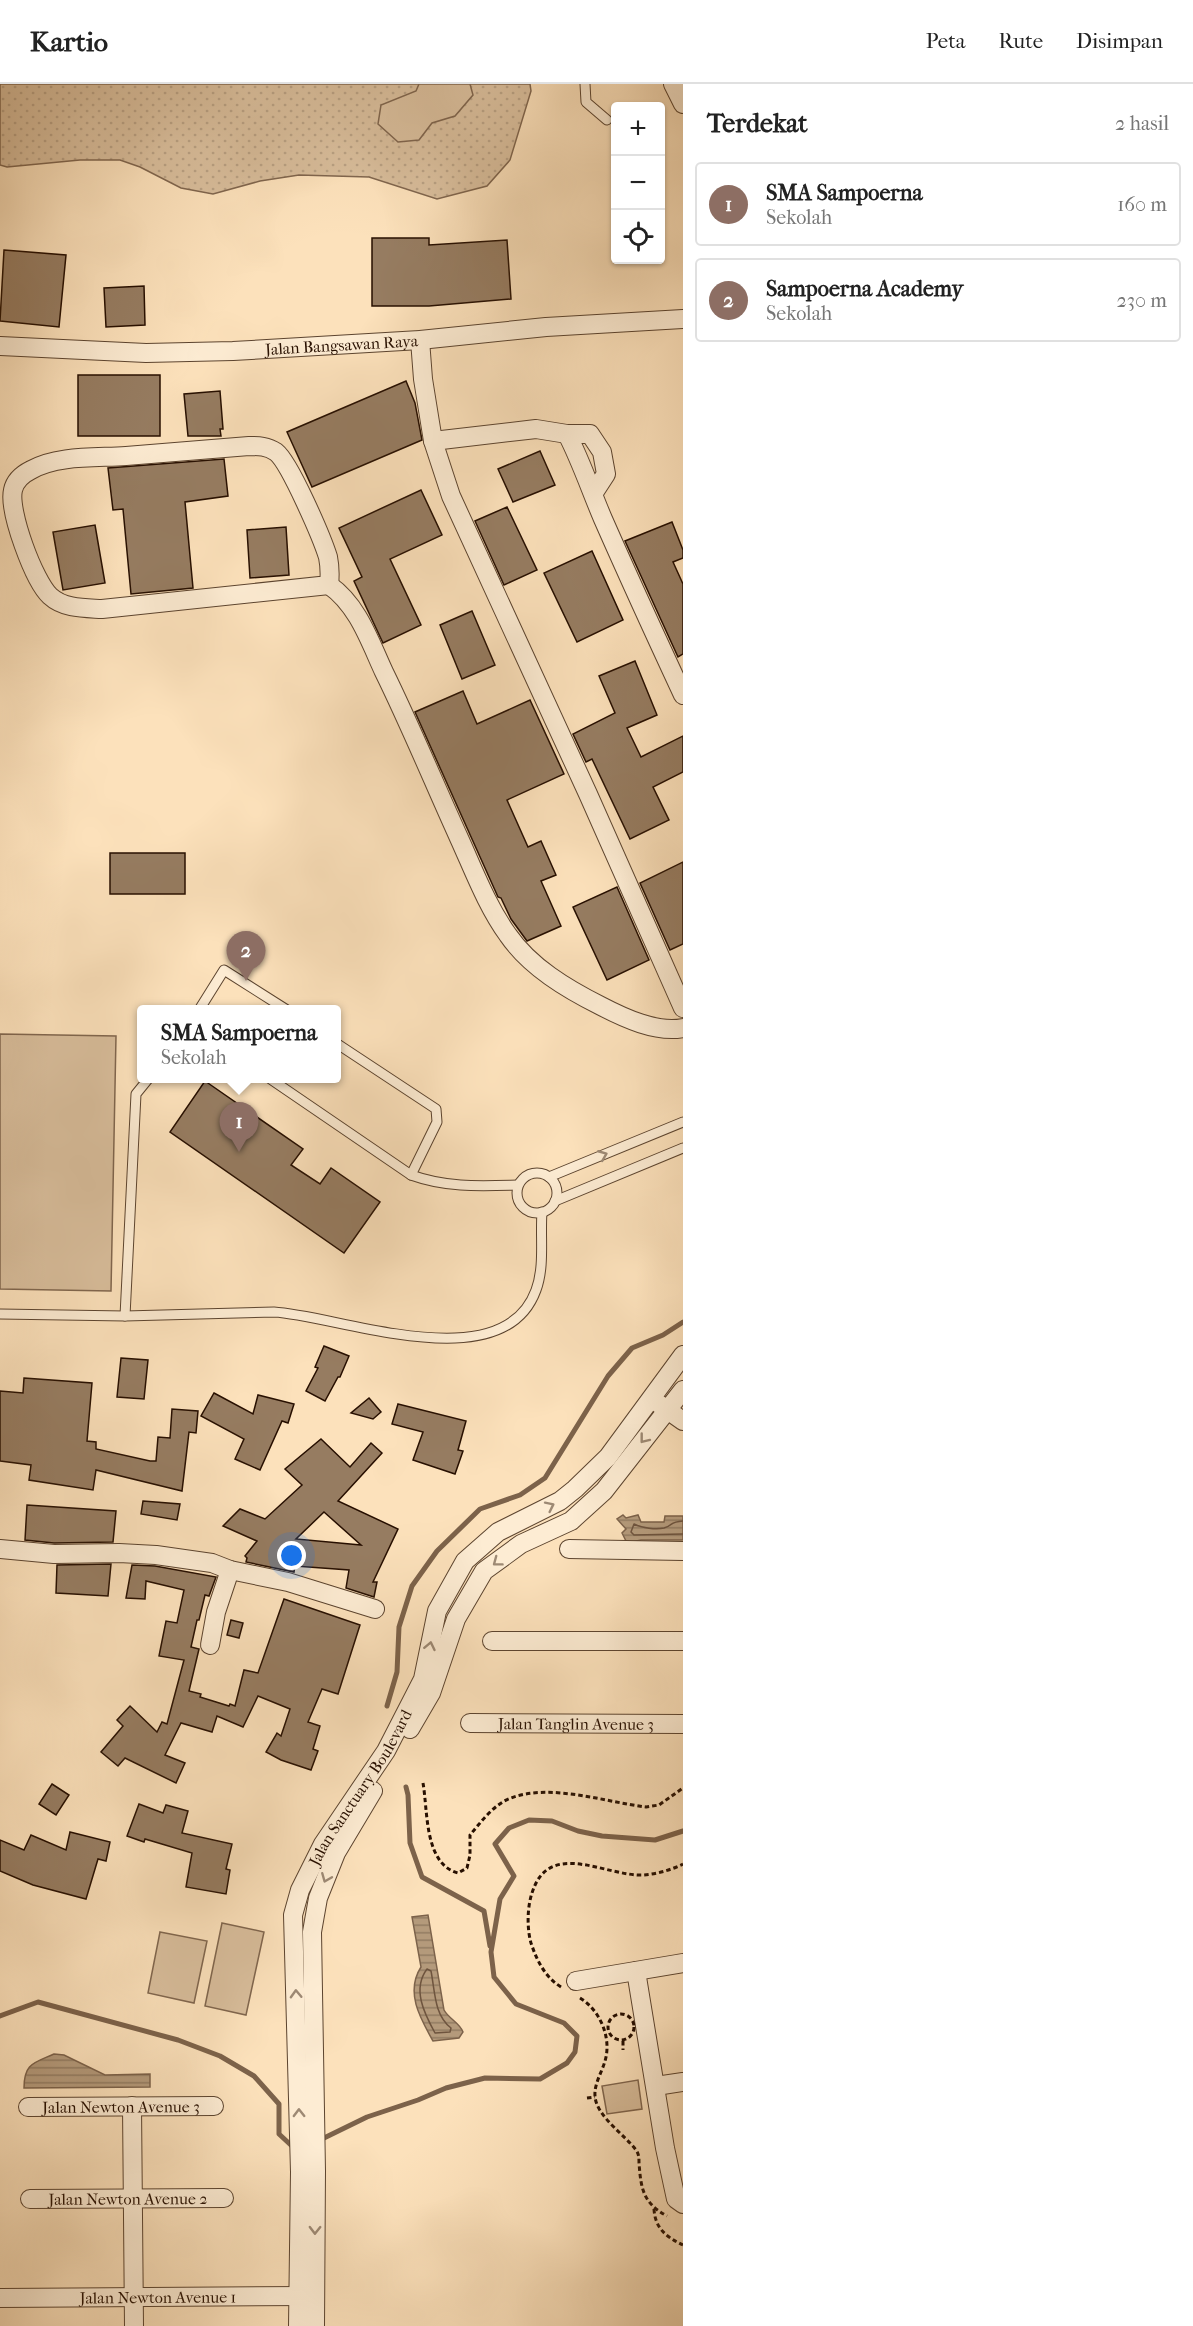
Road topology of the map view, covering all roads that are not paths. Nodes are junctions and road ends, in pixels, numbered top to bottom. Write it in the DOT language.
graph roads {
  1 [pos="585,84"];
  2 [pos="673,84"];
  3 [pos="683,104"];
  4 [pos="607,120"];
  5 [pos="683,319"];
  6 [pos="420,340"];
  7 [pos="0,346"];
  8 [pos="567,434"];
  9 [pos="433,441"];
  10 [pos="593,494"];
  11 [pos="329,585"];
  12 [pos="683,695"];
  13 [pos="274,1000"];
  14 [pos="202,1005"];
  15 [pos="271,1005"];
  16 [pos="280,1005"];
  17 [pos="683,1008"];
  18 [pos="683,1028"];
  19 [pos="341,1045"];
  20 [pos="144,1083"];
  21 [pos="276,1083"];
  22 [pos="683,1122"];
  23 [pos="683,1148"];
  24 [pos="411,1175"];
  25 [pos="549,1177"];
  26 [pos="518,1185"];
  27 [pos="555,1201"];
  28 [pos="542,1212"];
  29 [pos="0,1314"];
  30 [pos="125,1316"];
  31 [pos="683,1355"];
  32 [pos="664,1381"];
  33 [pos="682,1393"];
  34 [pos="651,1398"];
  35 [pos="668,1410"];
  36 [pos="683,1421"];
  37 [pos="0,1549"];
  38 [pos="569,1550"];
  39 [pos="683,1551"];
  40 [pos="230,1570"];
  41 [pos="375,1609"];
  42 [pos="492,1641"];
  43 [pos="683,1641"];
  44 [pos="210,1645"];
  45 [pos="470,1722"];
  46 [pos="683,1724"];
  47 [pos="683,1963"];
  48 [pos="636,1971"];
  49 [pos="576,1981"];
  50 [pos="305,2053"];
  51 [pos="683,2082"];
  52 [pos="656,2086"];
  53 [pos="132,2106"];
  54 [pos="214,2106"];
  55 [pos="28,2107"];
  56 [pos="224,2198"];
  57 [pos="30,2199"];
  58 [pos="133,2199"];
  59 [pos="683,2204"];
  60 [pos="306,2296"];
  61 [pos="134,2297"];
  62 [pos="0,2298"];
  63 [pos="134,2326"];
  64 [pos="298,2326"];
  65 [pos="315,2326"];
  1 -- 4 [label="lane"];
  2 -- 3 [label="street"];
  5 -- 6 [label="street, Jalan Bangsawan Raya"];
  6 -- 7 [label="street, Jalan Bangsawan Raya"];
  6 -- 9 [label="street"];
  8 -- 9 [label="street"];
  8 -- 10 [label="street"];
  8 -- 10 [label="street"];
  9 -- 17 [label="street"];
  10 -- 12 [label="street"];
  11 -- 11 [label="street"];
  11 -- 18 [label="street"];
  13 -- 14 [label="lane"];
  13 -- 15 [label="lane"];
  13 -- 16 [label="lane"];
  19 -- 24 [label="lane"];
  20 -- 30 [label="lane"];
  21 -- 24 [label="lane"];
  25 -- 22 [label="lane, one-way"];
  23 -- 27 [label="lane"];
  24 -- 26 [label="lane"];
  25 -- 26 [label="lane"];
  25 -- 27 [label="lane"];
  26 -- 28 [label="lane"];
  27 -- 28 [label="lane"];
  28 -- 30 [label="lane"];
  29 -- 30 [label="lane"];
  31 -- 32 [label="street, Jalan Sanctuary Boulevard"];
  32 -- 33 [label="street"];
  32 -- 34 [label="street, Jalan Sanctuary Boulevard"];
  33 -- 35 [label="street, Jalan Sanctuary Boulevard"];
  34 -- 35 [label="street"];
  50 -- 34 [label="street, Jalan Sanctuary Boulevard, one-way"];
  35 -- 36 [label="street"];
  35 -- 50 [label="street, Jalan Sanctuary Boulevard, one-way"];
  37 -- 40 [label="street"];
  38 -- 39 [label="street"];
  40 -- 41 [label="street"];
  40 -- 44 [label="street"];
  42 -- 43 [label="street"];
  45 -- 46 [label="street, Jalan Tanglin Avenue 3"];
  47 -- 48 [label="street"];
  48 -- 49 [label="street"];
  48 -- 52 [label="street"];
  50 -- 60 [label="street, Jalan Sanctuary Boulevard"];
  51 -- 52 [label="street"];
  52 -- 59 [label="street"];
  53 -- 54 [label="street, Jalan Newton Avenue 3"];
  53 -- 55 [label="street, Jalan Newton Avenue 3"];
  53 -- 58 [label="street"];
  56 -- 58 [label="street, Jalan Newton Avenue 2"];
  57 -- 58 [label="street, Jalan Newton Avenue 2"];
  58 -- 61 [label="street"];
  60 -- 61 [label="street, Jalan Newton Avenue 1"];
  60 -- 64 [label="street, Jalan Sanctuary Boulevard"];
  60 -- 65 [label="street, Jalan Sanctuary Boulevard"];
  61 -- 62 [label="street, Jalan Newton Avenue 1"];
  61 -- 63 [label="street"];
}
